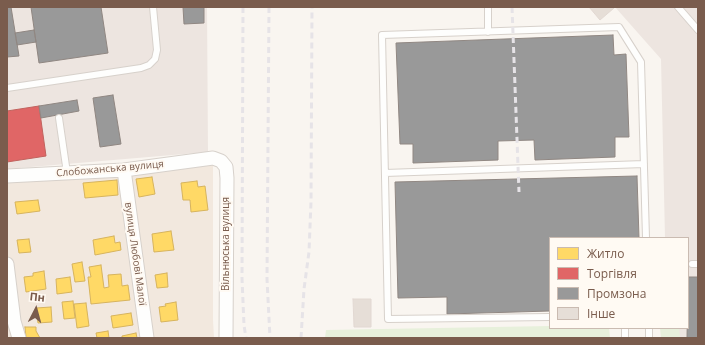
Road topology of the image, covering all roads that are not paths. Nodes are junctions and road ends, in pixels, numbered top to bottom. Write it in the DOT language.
graph roads {
  1 [pos="152,7"];
  2 [pos="488,7"];
  3 [pos="678,7"];
  4 [pos="698,30"];
  5 [pos="488,32"];
  6 [pos="7,88"];
  7 [pos="59,118"];
  8 [pos="213,158"];
  9 [pos="644,164"];
  10 [pos="124,170"];
  11 [pos="67,173"];
  12 [pos="385,173"];
  13 [pos="7,176"];
  14 [pos="646,237"];
  15 [pos="7,264"];
  16 [pos="9,291"];
  17 [pos="549,317"];
  18 [pos="19,338"];
  19 [pos="147,338"];
  20 [pos="226,338"];
  1 -- 6 [label="lane"];
  2 -- 5 [label="lane"];
  3 -- 4 [label="lane"];
  5 -- 9 [label="lane"];
  5 -- 12 [label="lane"];
  7 -- 11 [label="lane"];
  8 -- 10 [label="street, Слобожанська вулиця"];
  8 -- 20 [label="street, Вільнюська вулиця"];
  9 -- 12 [label="lane"];
  9 -- 14 [label="lane"];
  10 -- 11 [label="street, Слобожанська вулиця"];
  10 -- 19 [label="street, вулиця Любові Малої"];
  11 -- 13 [label="street, Слобожанська вулиця"];
  12 -- 17 [label="lane"];
  15 -- 16 [label="street"];
  16 -- 18 [label="street"];
}
